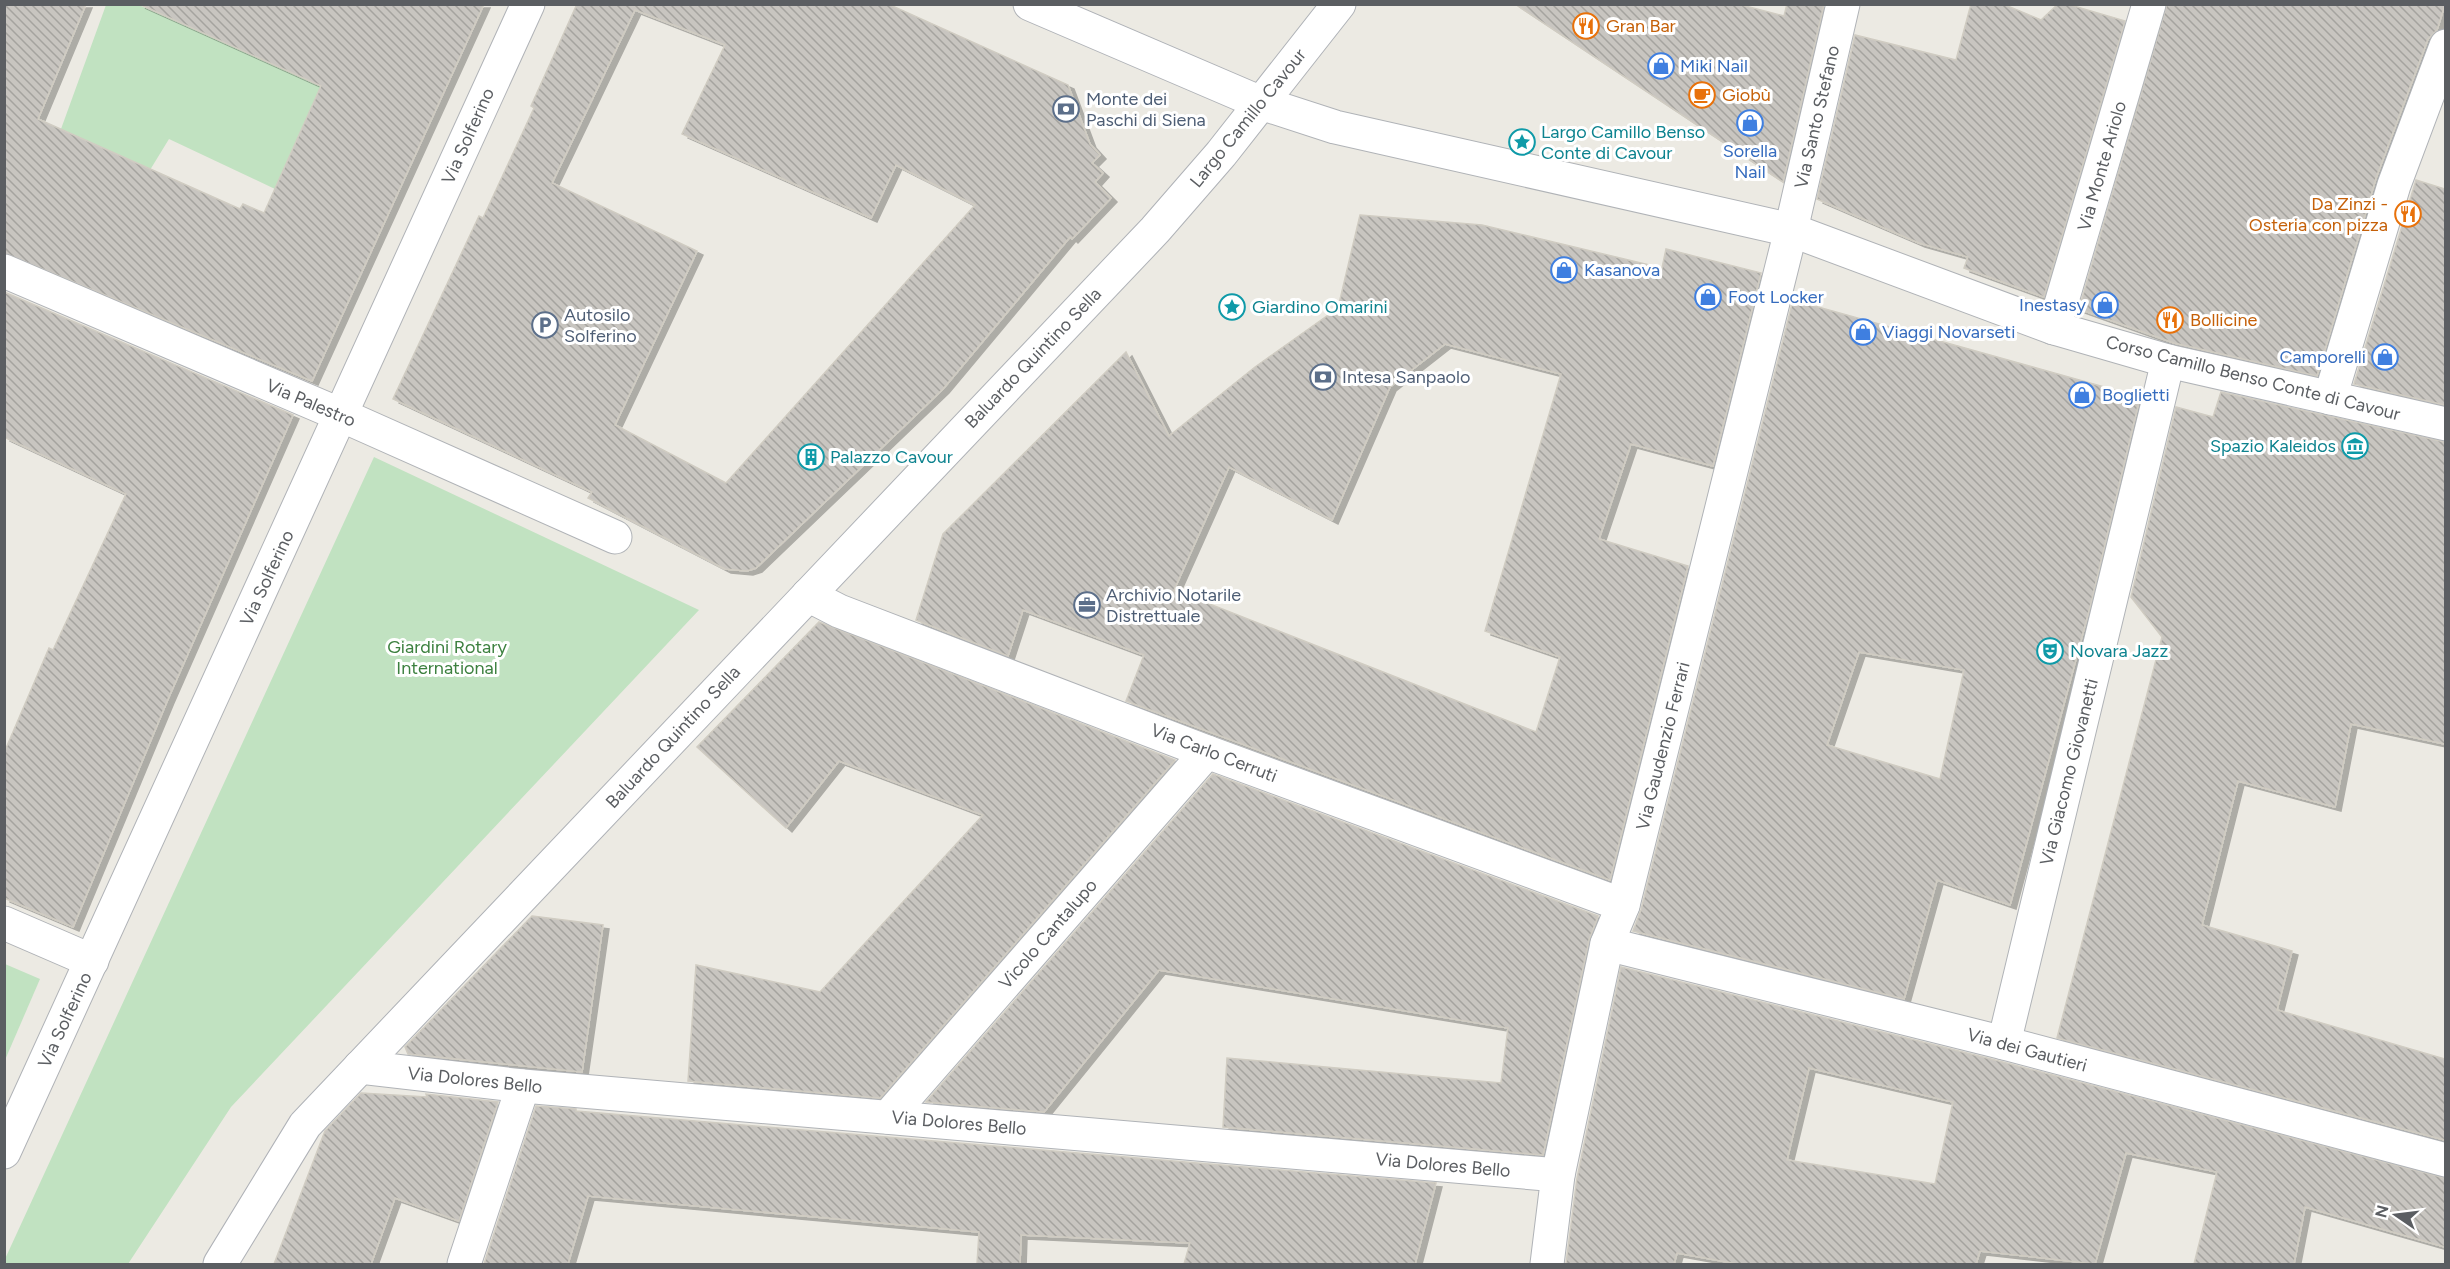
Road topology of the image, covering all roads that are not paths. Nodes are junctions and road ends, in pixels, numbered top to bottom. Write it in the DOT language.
graph roads {
  1 [pos="528,4"];
  2 [pos="1030,4"];
  3 [pos="1339,4"];
  4 [pos="1843,4"];
  5 [pos="2149,4"];
  6 [pos="2445,46"];
  7 [pos="1261,103"];
  8 [pos="1155,230"];
  9 [pos="1791,230"];
  10 [pos="4,271"];
  11 [pos="2054,328"];
  12 [pos="2165,373"];
  13 [pos="2330,398"];
  14 [pos="341,415"];
  15 [pos="2445,424"];
  16 [pos="615,537"];
  17 [pos="808,595"];
  18 [pos="1207,752"];
  19 [pos="1623,905"];
  20 [pos="4,923"];
  21 [pos="1607,944"];
  22 [pos="92,961"];
  23 [pos="2004,1043"];
  24 [pos="360,1068"];
  25 [pos="523,1086"];
  26 [pos="888,1117"];
  27 [pos="4,1152"];
  28 [pos="2445,1160"];
  29 [pos="1558,1175"];
  30 [pos="220,1264"];
  31 [pos="464,1264"];
  32 [pos="1546,1264"];
  1 -- 14 [label="street, Via Solferino"];
  2 -- 7 [label="street, Corso Camillo Benso Conte di Cavour"];
  3 -- 7 [label="street, Largo Camillo Cavour"];
  4 -- 9 [label="street, Via Santo Stefano"];
  5 -- 11 [label="street, Via Monte Ariolo"];
  6 -- 13 [label="street"];
  7 -- 8 [label="street, Largo Camillo Cavour"];
  7 -- 9 [label="street, Corso Camillo Benso Conte di Cavour"];
  8 -- 17 [label="street, Baluardo Quintino Sella"];
  9 -- 11 [label="street, Corso Camillo Benso Conte di Cavour"];
  9 -- 19 [label="street, Via Gaudenzio Ferrari"];
  10 -- 14 [label="street, Via Palestro"];
  11 -- 12 [label="street, Corso Camillo Benso Conte di Cavour"];
  12 -- 13 [label="street, Corso Camillo Benso Conte di Cavour"];
  12 -- 23 [label="street, Via Giacomo Giovanetti"];
  13 -- 15 [label="street, Corso Camillo Benso Conte di Cavour"];
  14 -- 16 [label="street, Via Palestro"];
  14 -- 22 [label="street, Via Solferino"];
  17 -- 18 [label="street, Via Carlo Cerruti"];
  17 -- 24 [label="street, Baluardo Quintino Sella"];
  18 -- 19 [label="street, Via Carlo Cerruti"];
  18 -- 26 [label="street, Vicolo Cantalupo"];
  19 -- 21 [label="street, Via Gaudenzio Ferrari"];
  20 -- 22 [label="street"];
  21 -- 23 [label="street, Via dei Gautieri"];
  21 -- 29 [label="street, Via Gaudenzio Ferrari"];
  22 -- 27 [label="street, Via Solferino"];
  23 -- 28 [label="street, Via dei Gautieri"];
  24 -- 25 [label="street, Via Dolores Bello"];
  24 -- 30 [label="street, Baluardo Quintino Sella"];
  25 -- 26 [label="street, Via Dolores Bello"];
  25 -- 31 [label="street"];
  26 -- 29 [label="street, Via Dolores Bello"];
  29 -- 32 [label="street, Via Gaudenzio Ferrari"];
}
